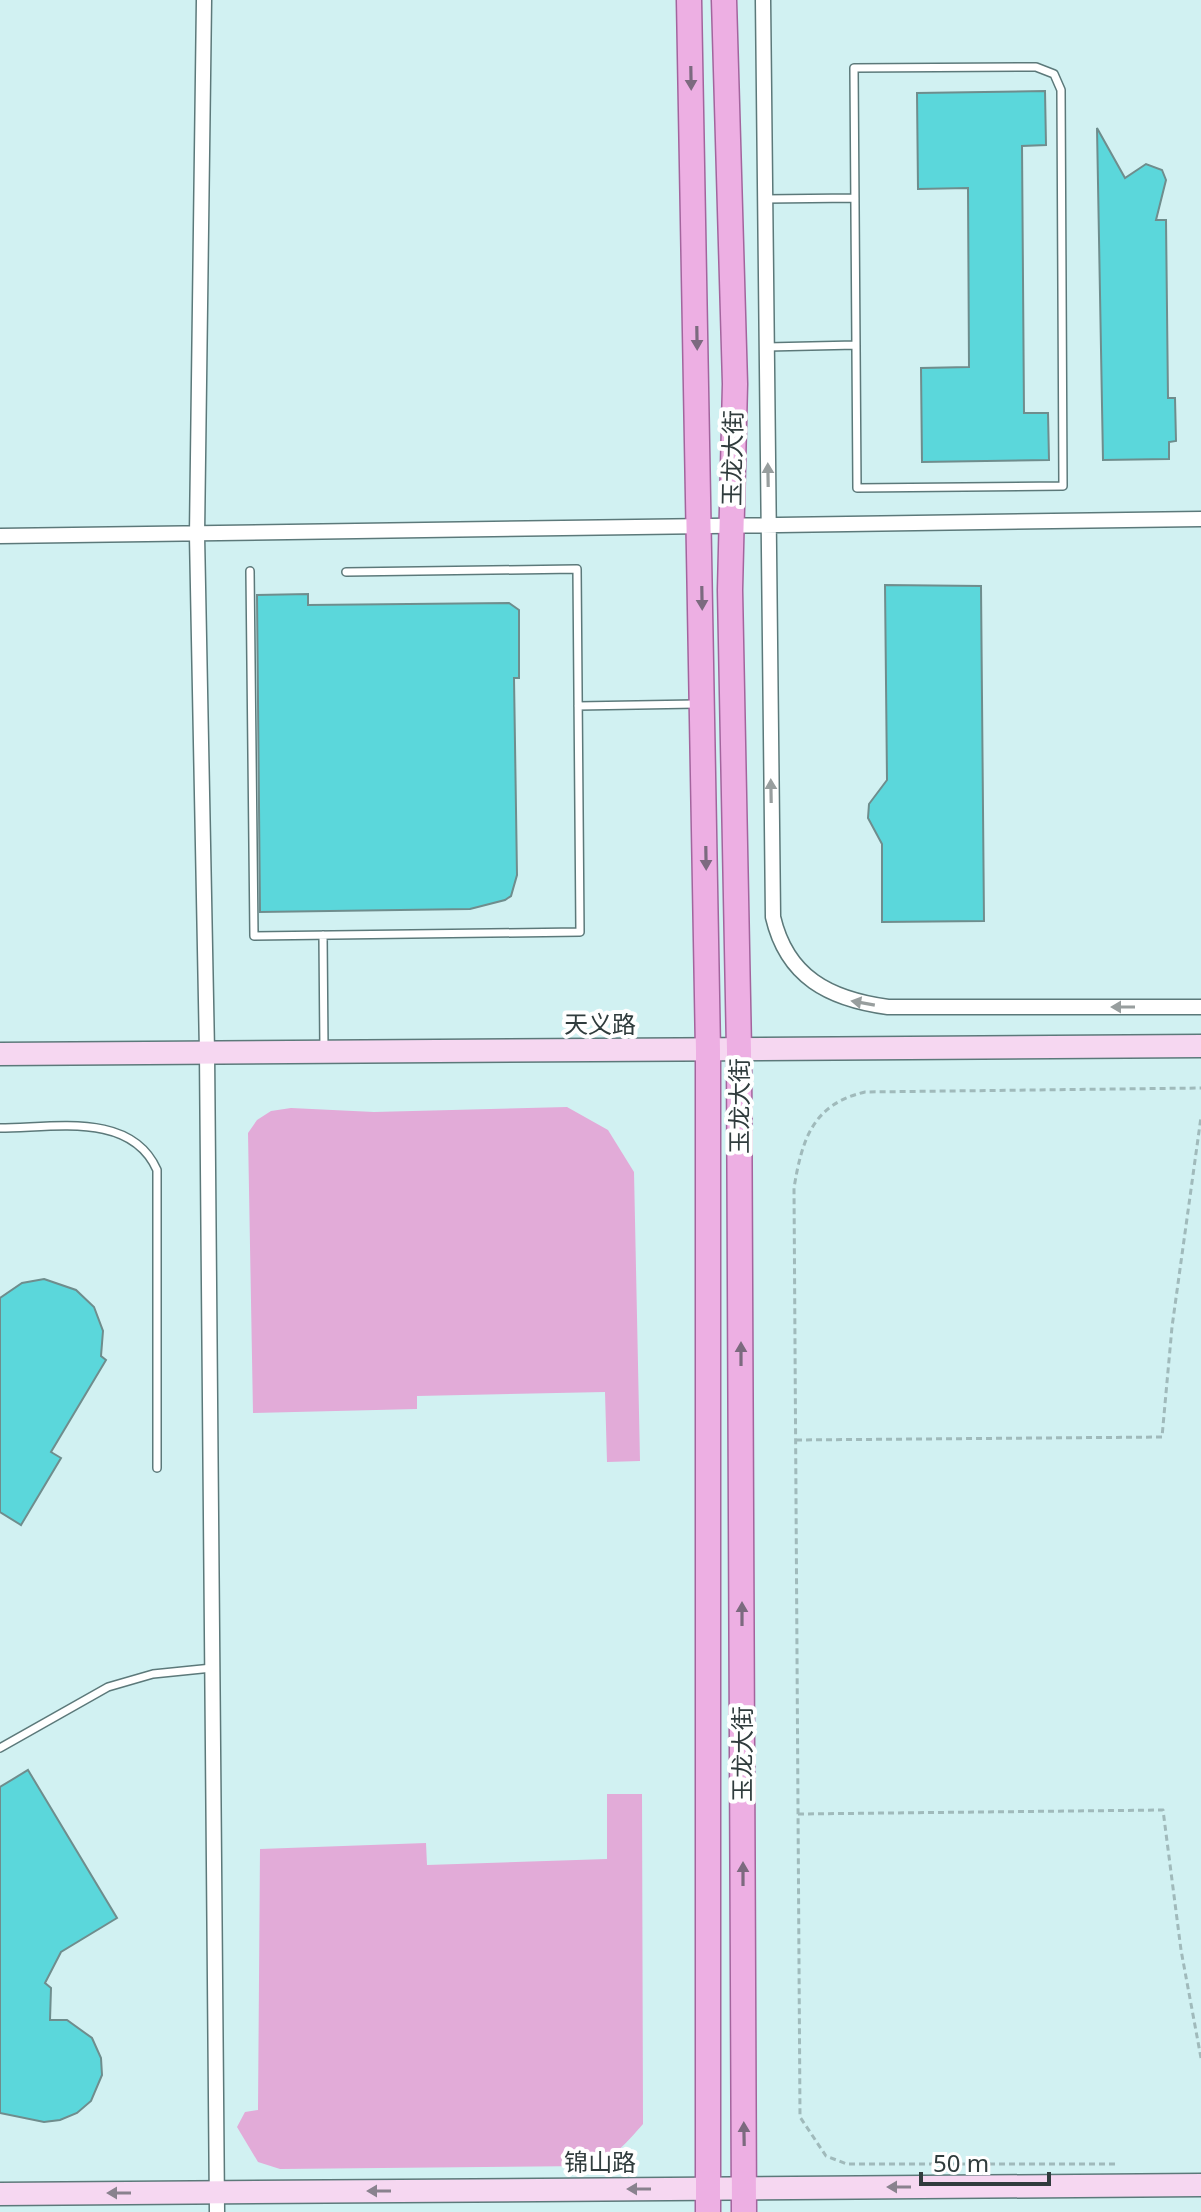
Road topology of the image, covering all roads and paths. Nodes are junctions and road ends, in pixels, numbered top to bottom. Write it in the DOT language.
graph roads {
  1 [pos="204,0"];
  2 [pos="689,0"];
  3 [pos="724,0"];
  4 [pos="763,0"];
  5 [pos="855,198"];
  6 [pos="765,199"];
  7 [pos="856,345"];
  8 [pos="767,347"];
  9 [pos="1201,519"];
  10 [pos="769,527"];
  11 [pos="701,528"];
  12 [pos="731,528"];
  13 [pos="197,535"];
  14 [pos="0,536"];
  15 [pos="250,571"];
  16 [pos="346,572"];
  17 [pos="703,704"];
  18 [pos="578,706"];
  19 [pos="323,935"];
  20 [pos="1201,1007"];
  21 [pos="1201,1046"];
  22 [pos="739,1050"];
  23 [pos="708,1051"];
  24 [pos="207,1052"];
  25 [pos="324,1052"];
  26 [pos="0,1054"];
  27 [pos="1201,1088"];
  28 [pos="1201,1117"];
  29 [pos="0,1128"];
  30 [pos="796,1440"];
  31 [pos="157,1468"];
  32 [pos="212,1668"];
  33 [pos="0,1748"];
  34 [pos="798,1814"];
  35 [pos="1201,2058"];
  36 [pos="1124,2164"];
  37 [pos="1201,2185"];
  38 [pos="0,2194"];
  39 [pos="708,2200"];
  40 [pos="744,2200"];
  41 [pos="217,2202"];
  1 -- 13 [label="street"];
  2 -- 11 [label="main road, 玉龙大街, one-way"];
  3 -- 12 [label="main road, 玉龙大街"];
  4 -- 6 [label="street"];
  5 -- 6 [label="lane"];
  5 -- 7 [label="lane"];
  5 -- 7 [label="lane"];
  6 -- 8 [label="street"];
  7 -- 8 [label="lane"];
  10 -- 8 [label="street, one-way"];
  9 -- 10 [label="street"];
  10 -- 12 [label="street"];
  20 -- 10 [label="street, one-way"];
  11 -- 12 [label="street"];
  11 -- 13 [label="street"];
  11 -- 17 [label="main road, 玉龙大街, one-way"];
  12 -- 22 [label="main road, 玉龙大街"];
  13 -- 14 [label="street"];
  13 -- 24 [label="street"];
  15 -- 19 [label="lane"];
  16 -- 18 [label="lane"];
  17 -- 18 [label="lane"];
  17 -- 23 [label="main road, 玉龙大街, one-way"];
  18 -- 19 [label="lane"];
  19 -- 25 [label="lane"];
  21 -- 22 [label="main road, 天义路"];
  22 -- 23 [label="main road, 天义路"];
  40 -- 22 [label="main road, 玉龙大街, one-way"];
  23 -- 25 [label="main road, 天义路"];
  23 -- 39 [label="main road, 玉龙大街"];
  24 -- 25 [label="main road, 天义路"];
  24 -- 26 [label="main road, 天义路"];
  24 -- 32 [label="street"];
  27 -- 30 [label="path"];
  28 -- 30 [label="path"];
  29 -- 31 [label="lane"];
  30 -- 34 [label="path"];
  32 -- 33 [label="lane"];
  32 -- 41 [label="street"];
  34 -- 35 [label="path"];
  34 -- 36 [label="path"];
  37 -- 40 [label="main road, 锦山路, one-way"];
  41 -- 38 [label="main road, 锦山路, one-way"];
  39 -- 40 [label="main road, 锦山路"];
  39 -- 41 [label="main road, 锦山路, one-way"];
}
